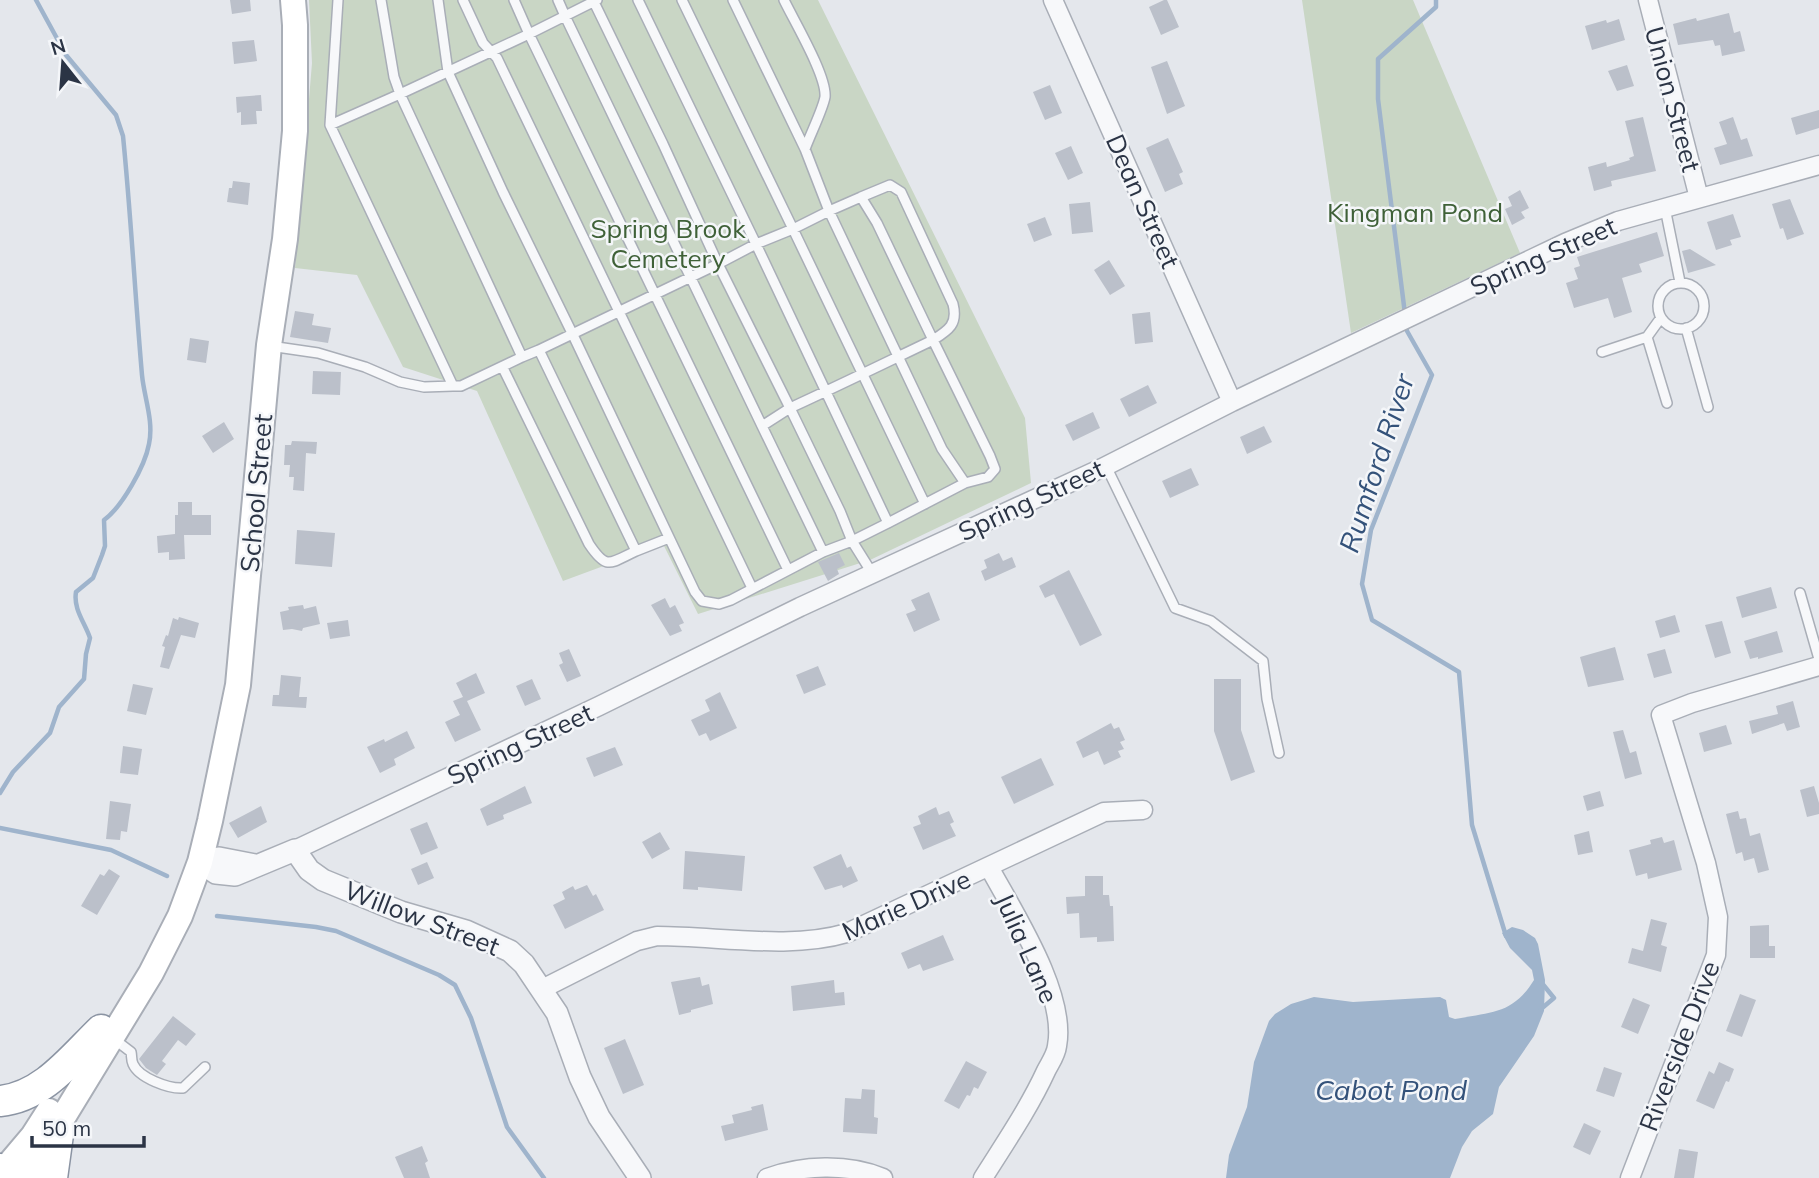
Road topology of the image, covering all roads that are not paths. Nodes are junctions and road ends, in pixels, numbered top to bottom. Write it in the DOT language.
graph roads {
  1 [pos="293,0"];
  2 [pos="338,0"];
  3 [pos="382,0"];
  4 [pos="438,0"];
  5 [pos="463,0"];
  6 [pos="514,0"];
  7 [pos="558,0"];
  8 [pos="638,0"];
  9 [pos="681,0"];
  10 [pos="733,0"];
  11 [pos="784,0"];
  12 [pos="1053,0"];
  13 [pos="1648,0"];
  14 [pos="594,1"];
  15 [pos="565,16"];
  16 [pos="529,34"];
  17 [pos="492,52"];
  18 [pos="448,72"];
  19 [pos="400,94"];
  20 [pos="330,125"];
  21 [pos="805,149"];
  22 [pos="1819,165"];
  23 [pos="861,197"];
  24 [pos="1699,198"];
  25 [pos="1665,208"];
  26 [pos="829,211"];
  27 [pos="793,229"];
  28 [pos="756,244"];
  29 [pos="718,264"];
  30 [pos="692,276"];
  31 [pos="1680,282"];
  32 [pos="655,294"];
  33 [pos="619,312"];
  34 [pos="1660,318"];
  35 [pos="1686,328"];
  36 [pos="573,335"];
  37 [pos="1647,337"];
  38 [pos="933,340"];
  39 [pos="269,345"];
  40 [pos="538,350"];
  41 [pos="1602,352"];
  42 [pos="898,357"];
  43 [pos="522,358"];
  44 [pos="503,368"];
  45 [pos="861,374"];
  46 [pos="453,386"];
  47 [pos="826,391"];
  48 [pos="1232,402"];
  49 [pos="1667,403"];
  50 [pos="1708,407"];
  51 [pos="790,408"];
  52 [pos="762,426"];
  53 [pos="1106,466"];
  54 [pos="965,483"];
  55 [pos="925,504"];
  56 [pos="888,523"];
  57 [pos="669,538"];
  58 [pos="852,541"];
  59 [pos="636,551"];
  60 [pos="823,552"];
  61 [pos="788,570"];
  62 [pos="873,573"];
  63 [pos="752,588"];
  64 [pos="1800,593"];
  65 [pos="1819,659"];
  66 [pos="1819,666"];
  67 [pos="1279,753"];
  68 [pos="1143,810"];
  69 [pos="295,850"];
  70 [pos="200,862"];
  71 [pos="989,867"];
  72 [pos="542,989"];
  73 [pos="107,1034"];
  74 [pos="205,1067"];
  75 [pos="0,1101"];
  76 [pos="59,1127"];
  77 [pos="8,1174"];
  78 [pos="52,1178"];
  79 [pos="640,1178"];
  80 [pos="767,1178"];
  81 [pos="883,1178"];
  82 [pos="983,1178"];
  83 [pos="1630,1178"];
  1 -- 39 [label="main road, School Street"];
  2 -- 20 [label="lane"];
  3 -- 19 [label="lane"];
  4 -- 18 [label="lane"];
  5 -- 17 [label="lane"];
  6 -- 16 [label="lane"];
  7 -- 15 [label="lane"];
  8 -- 28 [label="lane"];
  9 -- 27 [label="lane"];
  10 -- 21 [label="lane"];
  11 -- 21 [label="lane"];
  12 -- 48 [label="street, Dean Street"];
  13 -- 24 [label="street, Union Street"];
  14 -- 15 [label="lane"];
  14 -- 29 [label="lane"];
  15 -- 16 [label="lane"];
  15 -- 30 [label="lane"];
  16 -- 17 [label="lane"];
  16 -- 32 [label="lane"];
  17 -- 18 [label="lane"];
  17 -- 33 [label="lane"];
  18 -- 19 [label="lane"];
  18 -- 36 [label="lane"];
  19 -- 20 [label="lane"];
  19 -- 43 [label="lane"];
  20 -- 46 [label="lane"];
  21 -- 26 [label="lane"];
  22 -- 24 [label="street, Spring Street"];
  23 -- 26 [label="lane"];
  23 -- 38 [label="lane"];
  23 -- 38 [label="lane"];
  24 -- 25 [label="street, Spring Street"];
  25 -- 31 [label="lane"];
  25 -- 48 [label="street, Spring Street"];
  26 -- 27 [label="lane"];
  26 -- 42 [label="lane"];
  27 -- 28 [label="lane"];
  27 -- 45 [label="lane"];
  28 -- 29 [label="lane"];
  28 -- 47 [label="lane"];
  29 -- 30 [label="lane"];
  29 -- 51 [label="lane"];
  30 -- 32 [label="lane"];
  30 -- 52 [label="lane"];
  31 -- 34 [label="lane"];
  31 -- 35 [label="lane"];
  32 -- 33 [label="lane"];
  32 -- 61 [label="lane"];
  33 -- 36 [label="lane"];
  33 -- 63 [label="lane"];
  34 -- 35 [label="lane"];
  34 -- 37 [label="lane"];
  35 -- 50 [label="lane"];
  36 -- 40 [label="lane"];
  36 -- 57 [label="lane"];
  37 -- 41 [label="lane"];
  37 -- 49 [label="lane"];
  38 -- 42 [label="lane"];
  38 -- 54 [label="lane"];
  39 -- 46 [label="lane"];
  39 -- 70 [label="main road, School Street"];
  40 -- 43 [label="lane"];
  40 -- 59 [label="lane"];
  42 -- 45 [label="lane"];
  42 -- 54 [label="lane"];
  43 -- 44 [label="lane"];
  44 -- 46 [label="lane"];
  44 -- 59 [label="lane"];
  45 -- 47 [label="lane"];
  45 -- 55 [label="lane"];
  47 -- 51 [label="lane"];
  47 -- 56 [label="lane"];
  48 -- 53 [label="street, Spring Street"];
  51 -- 52 [label="lane"];
  51 -- 58 [label="lane"];
  52 -- 60 [label="lane"];
  53 -- 62 [label="street, Spring Street"];
  53 -- 67 [label="lane"];
  54 -- 55 [label="lane"];
  55 -- 56 [label="lane"];
  56 -- 58 [label="lane"];
  57 -- 59 [label="lane"];
  57 -- 63 [label="lane"];
  58 -- 60 [label="lane"];
  58 -- 62 [label="lane"];
  60 -- 61 [label="lane"];
  61 -- 63 [label="lane"];
  62 -- 69 [label="street, Spring Street"];
  64 -- 65 [label="lane"];
  66 -- 83 [label="street, Riverside Drive"];
  68 -- 71 [label="street, Marie Drive"];
  69 -- 70 [label="street, Spring Street"];
  69 -- 72 [label="street, Willow Street"];
  70 -- 73 [label="main road, School Street"];
  71 -- 72 [label="street, Marie Drive"];
  71 -- 82 [label="street, Julia Lane"];
  72 -- 79 [label="street, Willow Street"];
  73 -- 74 [label="lane"];
  73 -- 75 [label="highway"];
  73 -- 76 [label="main road, School Street"];
  73 -- 77 [label="main road, School Street"];
  76 -- 77 [label="main road, School Street"];
  76 -- 78 [label="highway"];
  80 -- 81 [label="street"];
}
